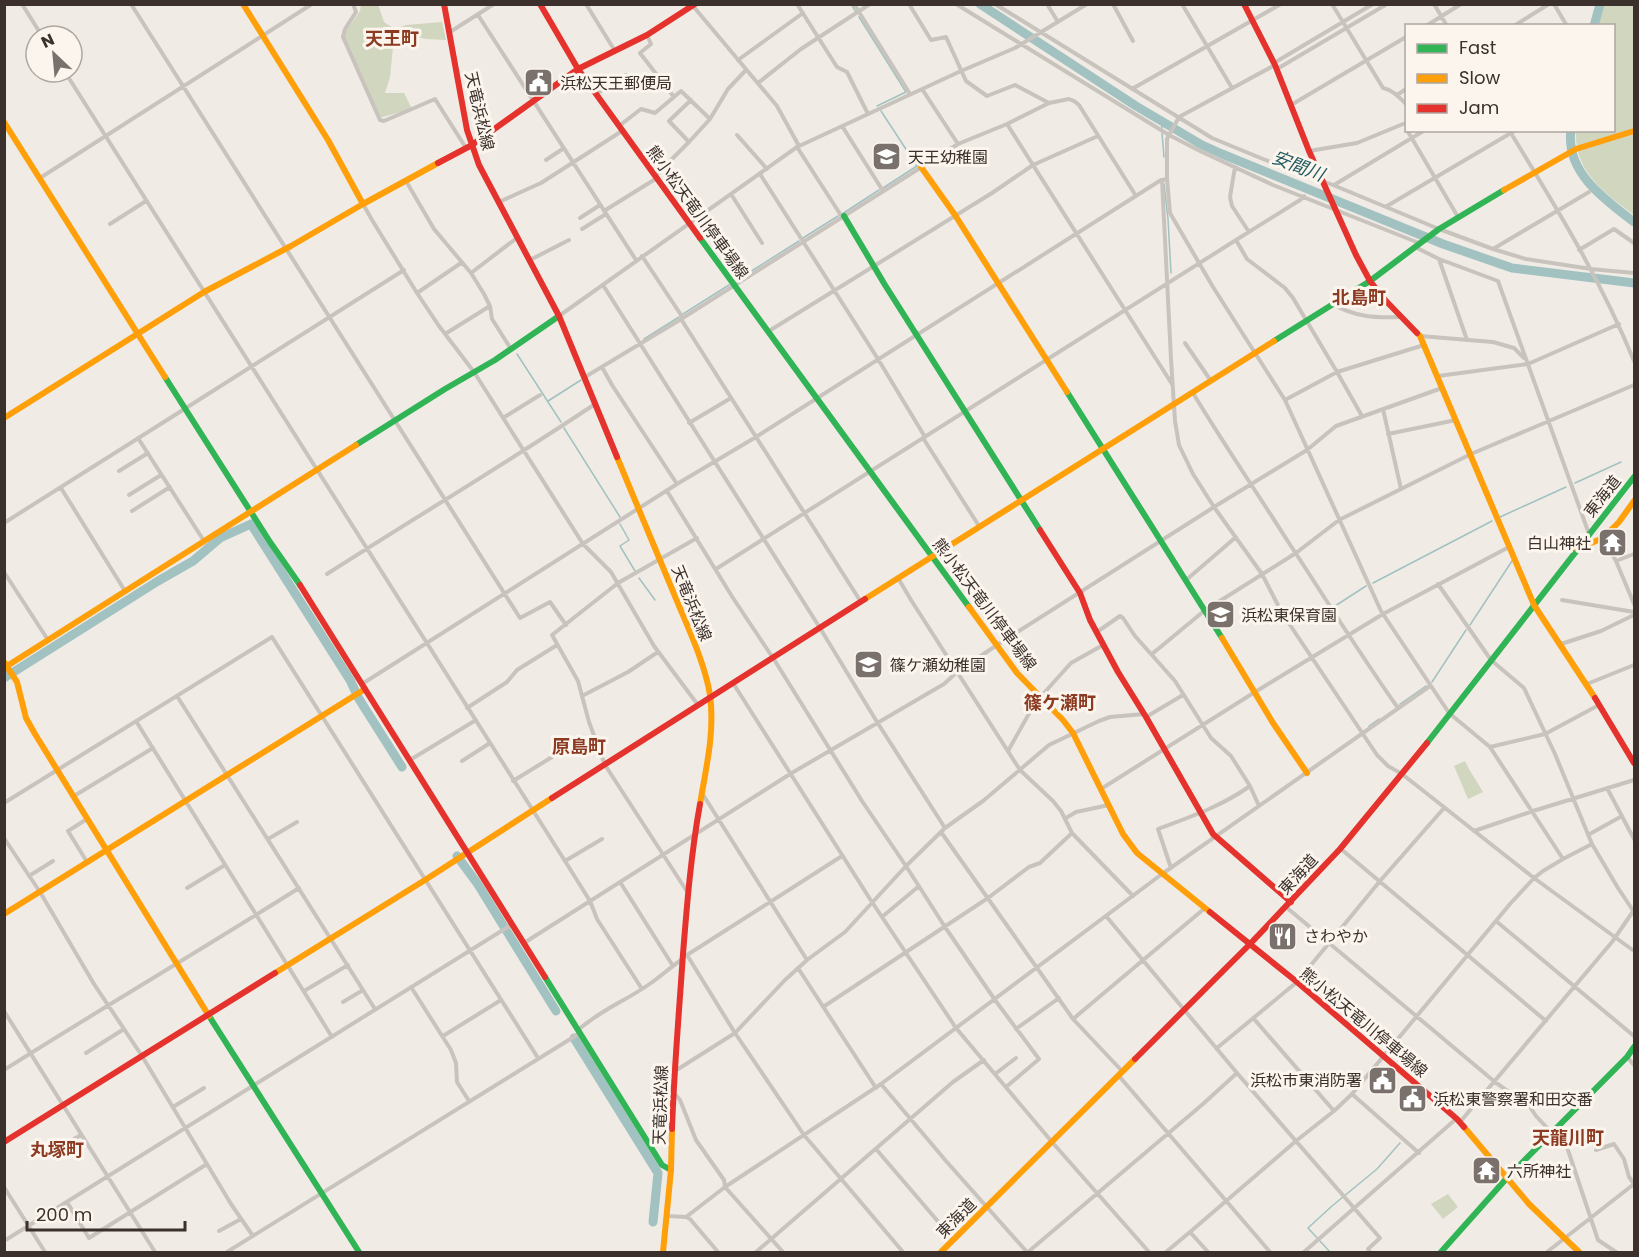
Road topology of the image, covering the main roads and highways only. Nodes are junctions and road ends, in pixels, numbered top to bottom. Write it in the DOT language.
graph roads {
  1 [pos="243,4"];
  2 [pos="444,4"];
  3 [pos="540,4"];
  4 [pos="1244,4"];
  5 [pos="694,5"];
  6 [pos="578,69"];
  7 [pos="4,122"];
  8 [pos="1635,131"];
  9 [pos="469,147"];
  10 [pos="921,166"];
  11 [pos="363,204"];
  12 [pos="843,216"];
  13 [pos="1370,281"];
  14 [pos="559,316"];
  15 [pos="138,334"];
  16 [pos="4,418"];
  17 [pos="1102,449"];
  18 [pos="1635,477"];
  19 [pos="1022,499"];
  20 [pos="1635,501"];
  21 [pos="251,512"];
  22 [pos="1578,549"];
  23 [pos="933,557"];
  24 [pos="1534,605"];
  25 [pos="5,665"];
  26 [pos="360,691"];
  27 [pos="710,698"];
  28 [pos="1635,763"];
  29 [pos="1307,773"];
  30 [pos="107,850"];
  31 [pos="462,856"];
  32 [pos="1289,905"];
  33 [pos="4,914"];
  34 [pos="1250,944"];
  35 [pos="210,1014"];
  36 [pos="1635,1047"];
  37 [pos="4,1142"];
  38 [pos="671,1170"];
  39 [pos="1506,1179"];
  40 [pos="1445,1251"];
  41 [pos="359,1252"];
  42 [pos="663,1252"];
  43 [pos="941,1252"];
  44 [pos="1579,1252"];
  1 -- 11 [label="main road"];
  2 -- 9 [label="main road, 天竜浜松線"];
  3 -- 6 [label="main road, 熊小松天竜川停車場線"];
  4 -- 13 [label="main road"];
  5 -- 6 [label="main road"];
  6 -- 9 [label="main road"];
  6 -- 23 [label="main road, 熊小松天竜川停車場線"];
  7 -- 15 [label="main road"];
  8 -- 13 [label="main road"];
  9 -- 11 [label="main road"];
  9 -- 14 [label="main road, 天竜浜松線"];
  10 -- 17 [label="main road"];
  11 -- 15 [label="main road"];
  12 -- 19 [label="main road"];
  13 -- 17 [label="main road"];
  13 -- 24 [label="main road"];
  14 -- 21 [label="main road"];
  14 -- 27 [label="main road, 天竜浜松線"];
  15 -- 16 [label="main road"];
  15 -- 21 [label="main road"];
  17 -- 19 [label="main road"];
  17 -- 29 [label="main road"];
  18 -- 22 [label="main road, 東海道"];
  19 -- 23 [label="main road"];
  19 -- 32 [label="main road"];
  20 -- 22 [label="main road"];
  21 -- 25 [label="main road"];
  21 -- 26 [label="main road"];
  22 -- 24 [label="main road, 東海道"];
  23 -- 27 [label="main road"];
  23 -- 34 [label="main road, 熊小松天竜川停車場線"];
  24 -- 28 [label="main road"];
  24 -- 32 [label="main road, 東海道"];
  25 -- 30 [label="main road"];
  26 -- 30 [label="main road"];
  26 -- 31 [label="main road"];
  27 -- 31 [label="main road"];
  27 -- 38 [label="main road, 天竜浜松線"];
  30 -- 33 [label="main road"];
  30 -- 35 [label="main road"];
  31 -- 35 [label="main road"];
  31 -- 38 [label="main road"];
  32 -- 34 [label="main road, 東海道"];
  34 -- 39 [label="main road, 熊小松天竜川停車場線"];
  34 -- 43 [label="main road, 東海道"];
  35 -- 37 [label="main road"];
  35 -- 41 [label="main road"];
  36 -- 39 [label="main road"];
  38 -- 42 [label="main road, 天竜浜松線"];
  39 -- 40 [label="main road"];
  39 -- 44 [label="main road, 熊小松天竜川停車場線"];
}
